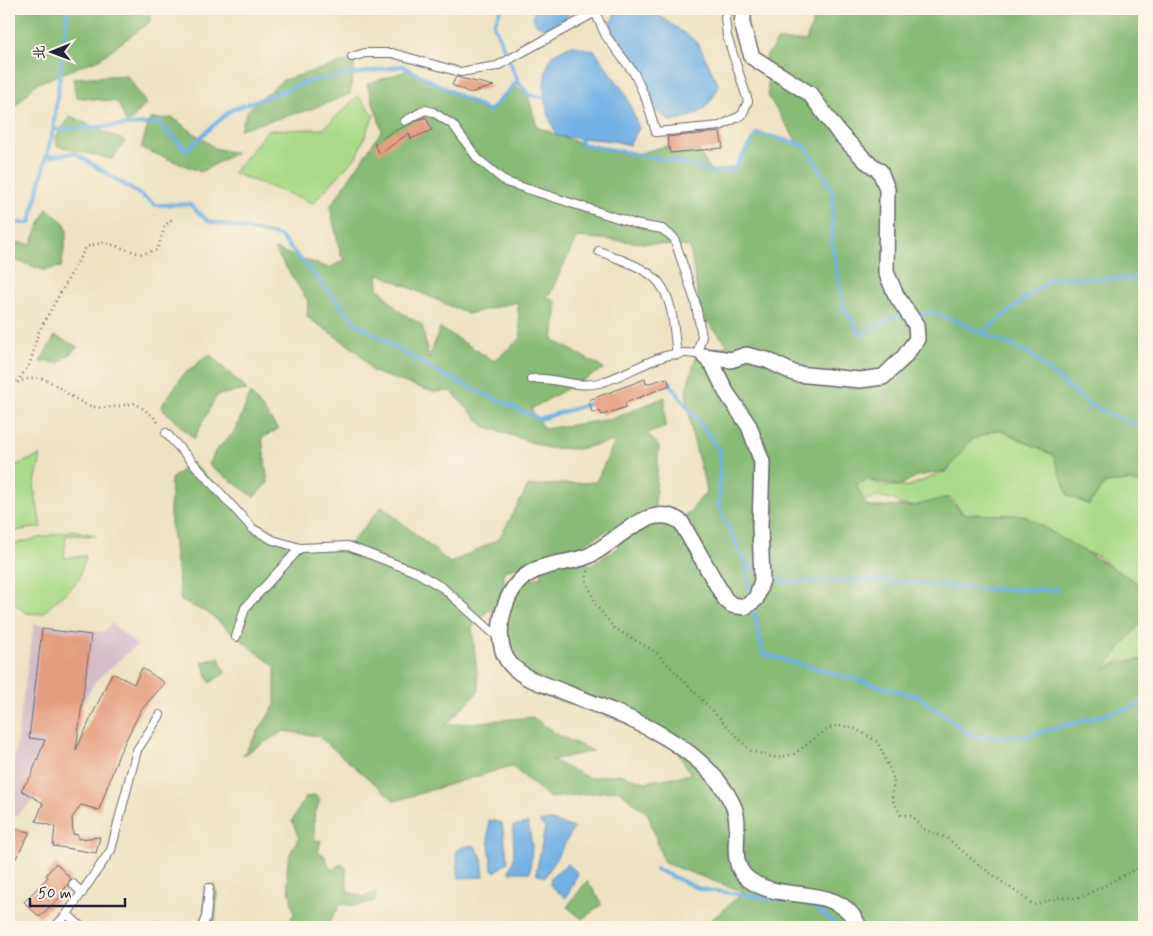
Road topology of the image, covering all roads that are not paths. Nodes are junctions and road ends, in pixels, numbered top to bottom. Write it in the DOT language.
graph roads {
  1 [pos="732,9"];
  2 [pos="744,9"];
  3 [pos="598,10"];
  4 [pos="352,57"];
  5 [pos="405,121"];
  6 [pos="599,251"];
  7 [pos="677,355"];
  8 [pos="701,355"];
  9 [pos="531,379"];
  10 [pos="166,433"];
  11 [pos="300,548"];
  12 [pos="236,637"];
  13 [pos="501,640"];
  14 [pos="160,714"];
  15 [pos="73,884"];
  16 [pos="209,888"];
  17 [pos="82,893"];
  18 [pos="67,914"];
  19 [pos="55,927"];
  20 [pos="81,927"];
  21 [pos="202,927"];
  22 [pos="859,927"];
  1 -- 3 [label="lane"];
  2 -- 8 [label="street"];
  3 -- 4 [label="lane"];
  5 -- 8 [label="lane"];
  6 -- 7 [label="lane"];
  7 -- 8 [label="lane"];
  7 -- 9 [label="lane"];
  8 -- 13 [label="street"];
  10 -- 11 [label="lane"];
  11 -- 12 [label="lane"];
  11 -- 13 [label="lane"];
  13 -- 22 [label="street"];
  14 -- 17 [label="lane"];
  15 -- 17 [label="lane"];
  16 -- 21 [label="lane"];
  17 -- 18 [label="lane"];
  18 -- 19 [label="lane"];
  18 -- 20 [label="lane"];
}
